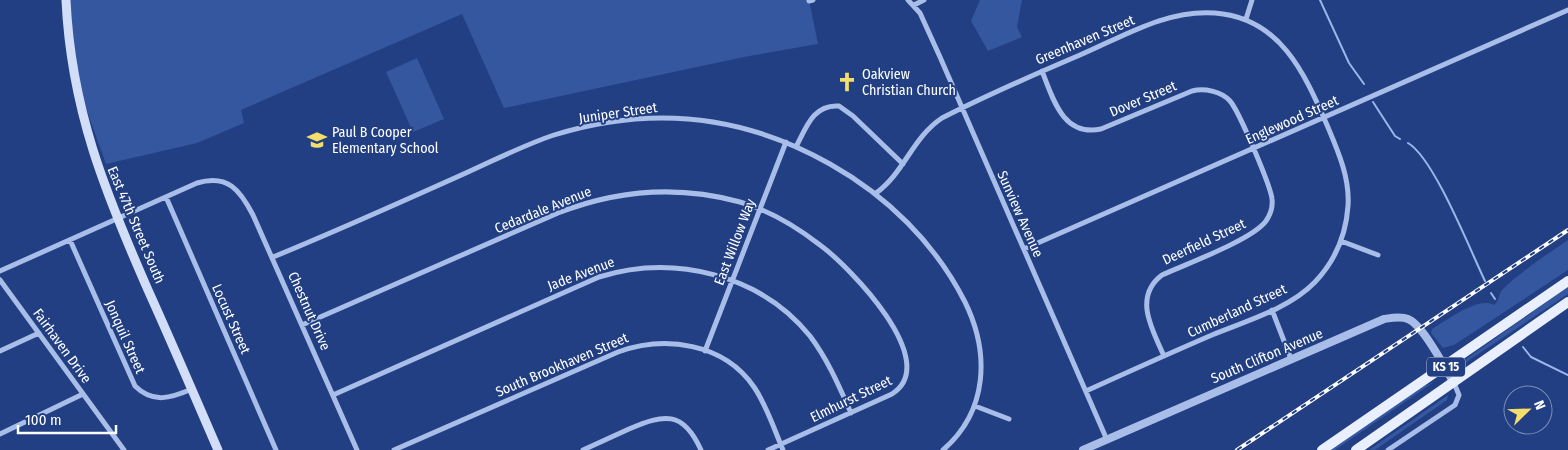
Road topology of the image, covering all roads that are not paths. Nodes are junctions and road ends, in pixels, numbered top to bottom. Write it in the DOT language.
graph roads {
  1 [pos="66,0"];
  2 [pos="908,0"];
  3 [pos="924,0"];
  4 [pos="1252,0"];
  5 [pos="914,5"];
  6 [pos="1568,10"];
  7 [pos="1246,19"];
  8 [pos="1042,71"];
  9 [pos="962,108"];
  10 [pos="1324,118"];
  11 [pos="786,142"];
  12 [pos="796,147"];
  13 [pos="1253,149"];
  14 [pos="903,164"];
  15 [pos="876,193"];
  16 [pos="166,197"];
  17 [pos="760,210"];
  18 [pos="118,219"];
  19 [pos="70,240"];
  20 [pos="1341,241"];
  21 [pos="1024,249"];
  22 [pos="1378,255"];
  23 [pos="273,257"];
  24 [pos="0,270"];
  25 [pos="0,280"];
  26 [pos="732,281"];
  27 [pos="1568,281"];
  28 [pos="1568,302"];
  29 [pos="1272,310"];
  30 [pos="302,325"];
  31 [pos="38,333"];
  32 [pos="900,342"];
  33 [pos="0,351"];
  34 [pos="705,351"];
  35 [pos="1164,356"];
  36 [pos="1291,358"];
  37 [pos="1444,367"];
  38 [pos="1454,383"];
  39 [pos="192,389"];
  40 [pos="1086,391"];
  41 [pos="83,394"];
  42 [pos="333,395"];
  43 [pos="975,406"];
  44 [pos="851,413"];
  45 [pos="1009,419"];
  46 [pos="0,434"];
  47 [pos="1107,440"];
  48 [pos="782,447"];
  49 [pos="124,450"];
  50 [pos="218,450"];
  51 [pos="276,450"];
  52 [pos="356,450"];
  53 [pos="394,450"];
  54 [pos="583,450"];
  55 [pos="701,450"];
  56 [pos="768,450"];
  57 [pos="943,450"];
  58 [pos="1083,450"];
  59 [pos="1322,450"];
  60 [pos="1356,450"];
  61 [pos="1388,450"];
  1 -- 18 [label="main road, East 47th Street South"];
  2 -- 5 [label="street, Sunview Avenue"];
  3 -- 5 [label="street"];
  4 -- 7 [label="street"];
  5 -- 9 [label="street, Sunview Avenue"];
  6 -- 10 [label="street, Englewood Street"];
  7 -- 8 [label="street, Greenhaven Street"];
  7 -- 10 [label="street, Greenhaven Street"];
  8 -- 9 [label="street, Greenhaven Street"];
  8 -- 13 [label="street, Dover Street"];
  9 -- 14 [label="street, Greenhaven Street"];
  9 -- 21 [label="street, Sunview Avenue"];
  10 -- 13 [label="street, Englewood Street"];
  10 -- 20 [label="street, Cumberland Street"];
  11 -- 12 [label="street, Juniper Street"];
  11 -- 17 [label="street, East Willow Way"];
  11 -- 23 [label="street, Juniper Street"];
  12 -- 14 [label="street"];
  12 -- 15 [label="street, Juniper Street"];
  13 -- 21 [label="street, Englewood Street"];
  13 -- 35 [label="street, Deerfield Street"];
  14 -- 15 [label="street, Greenhaven Street"];
  15 -- 43 [label="street, Juniper Street"];
  16 -- 18 [label="street"];
  16 -- 23 [label="street, Chestnut Drive"];
  16 -- 51 [label="street, Locust Street"];
  17 -- 26 [label="street, East Willow Way"];
  17 -- 30 [label="street, Cedardale Avenue"];
  17 -- 32 [label="street, Cedardale Avenue"];
  18 -- 19 [label="street"];
  18 -- 39 [label="main road, East 47th Street South"];
  19 -- 24 [label="street"];
  19 -- 39 [label="street, Jonquil Street"];
  20 -- 22 [label="street"];
  20 -- 29 [label="street, Cumberland Street"];
  21 -- 40 [label="street, Sunview Avenue"];
  23 -- 30 [label="street, Chestnut Drive"];
  25 -- 31 [label="street, Fairhaven Drive"];
  26 -- 34 [label="street, East Willow Way"];
  26 -- 42 [label="street, Jade Avenue"];
  26 -- 44 [label="street, Jade Avenue"];
  27 -- 37 [label="main road, KS 15"];
  28 -- 38 [label="main road, KS 15"];
  29 -- 35 [label="street, Cumberland Street"];
  29 -- 36 [label="street"];
  30 -- 42 [label="street, Chestnut Drive"];
  31 -- 33 [label="street"];
  31 -- 41 [label="street, Fairhaven Drive"];
  32 -- 44 [label="street, Elmhurst Street"];
  34 -- 48 [label="street, South Brookhaven Street"];
  34 -- 53 [label="street, South Brookhaven Street"];
  35 -- 40 [label="street, Cumberland Street"];
  36 -- 37 [label="street, South Clifton Avenue"];
  36 -- 47 [label="street, South Clifton Avenue"];
  37 -- 38 [label="street, South Clifton Avenue"];
  37 -- 59 [label="main road, KS 15"];
  38 -- 60 [label="main road, KS 15"];
  38 -- 61 [label="street"];
  39 -- 50 [label="main road, East 47th Street South"];
  40 -- 47 [label="street, Sunview Avenue"];
  41 -- 46 [label="street"];
  41 -- 49 [label="street, Fairhaven Drive"];
  42 -- 52 [label="street, Chestnut Drive"];
  43 -- 45 [label="street"];
  43 -- 57 [label="street, Juniper Street"];
  44 -- 48 [label="street, Elmhurst Street"];
  47 -- 58 [label="street, South Clifton Avenue"];
  48 -- 56 [label="street, Elmhurst Street"];
  54 -- 55 [label="street"];
}
